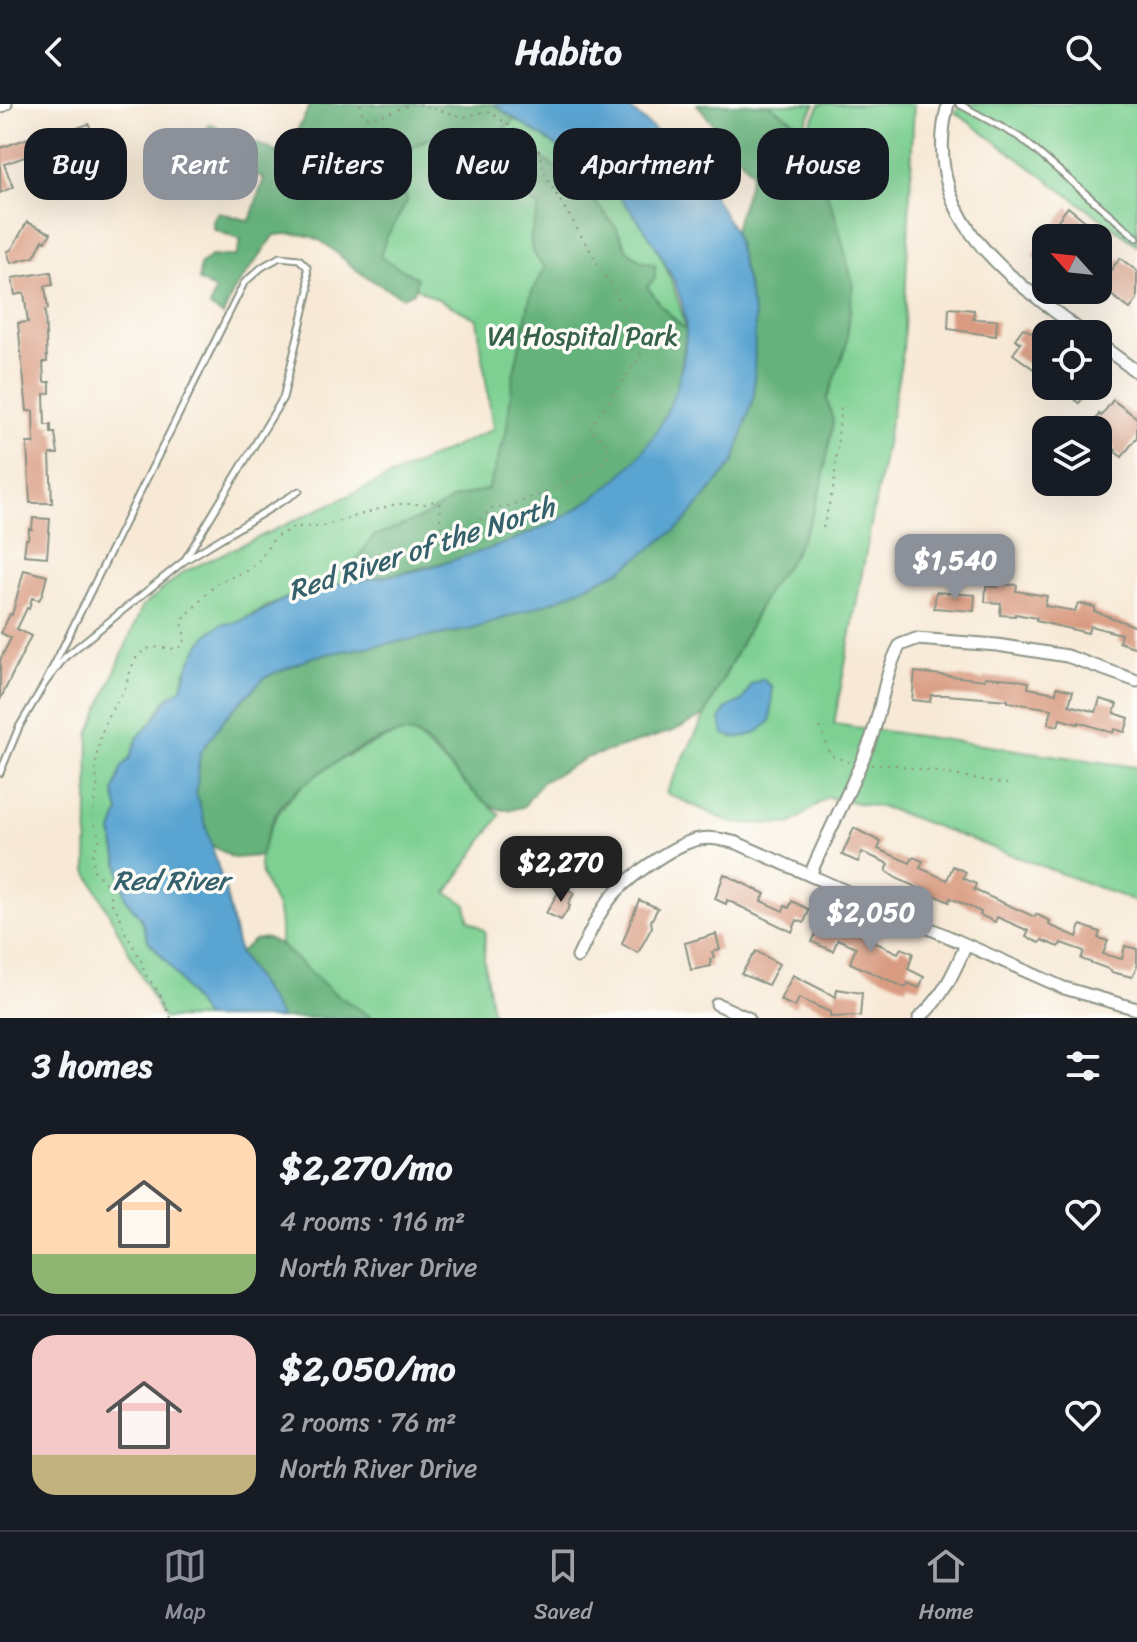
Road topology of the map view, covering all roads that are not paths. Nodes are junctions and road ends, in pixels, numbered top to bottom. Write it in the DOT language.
graph roads {
  1 [pos="6,104"];
  2 [pos="948,104"];
  3 [pos="959,104"];
  4 [pos="0,107"];
  5 [pos="1137,238"];
  6 [pos="1067,320"];
  7 [pos="1112,353"];
  8 [pos="1137,372"];
  9 [pos="299,491"];
  10 [pos="184,561"];
  11 [pos="1137,681"];
  12 [pos="45,683"];
  13 [pos="0,773"];
  14 [pos="810,875"];
  15 [pos="966,945"];
  16 [pos="578,957"];
  17 [pos="717,1004"];
  18 [pos="1137,1009"];
  19 [pos="748,1018"];
  20 [pos="919,1018"];
  1 -- 4 [label="street"];
  2 -- 6 [label="street"];
  3 -- 5 [label="lane"];
  7 -- 8 [label="street"];
  9 -- 10 [label="lane"];
  10 -- 12 [label="lane"];
  10 -- 12 [label="lane"];
  11 -- 14 [label="street"];
  12 -- 13 [label="lane"];
  14 -- 15 [label="street"];
  14 -- 16 [label="street"];
  15 -- 18 [label="street"];
  15 -- 20 [label="street"];
  17 -- 19 [label="street"];
}
